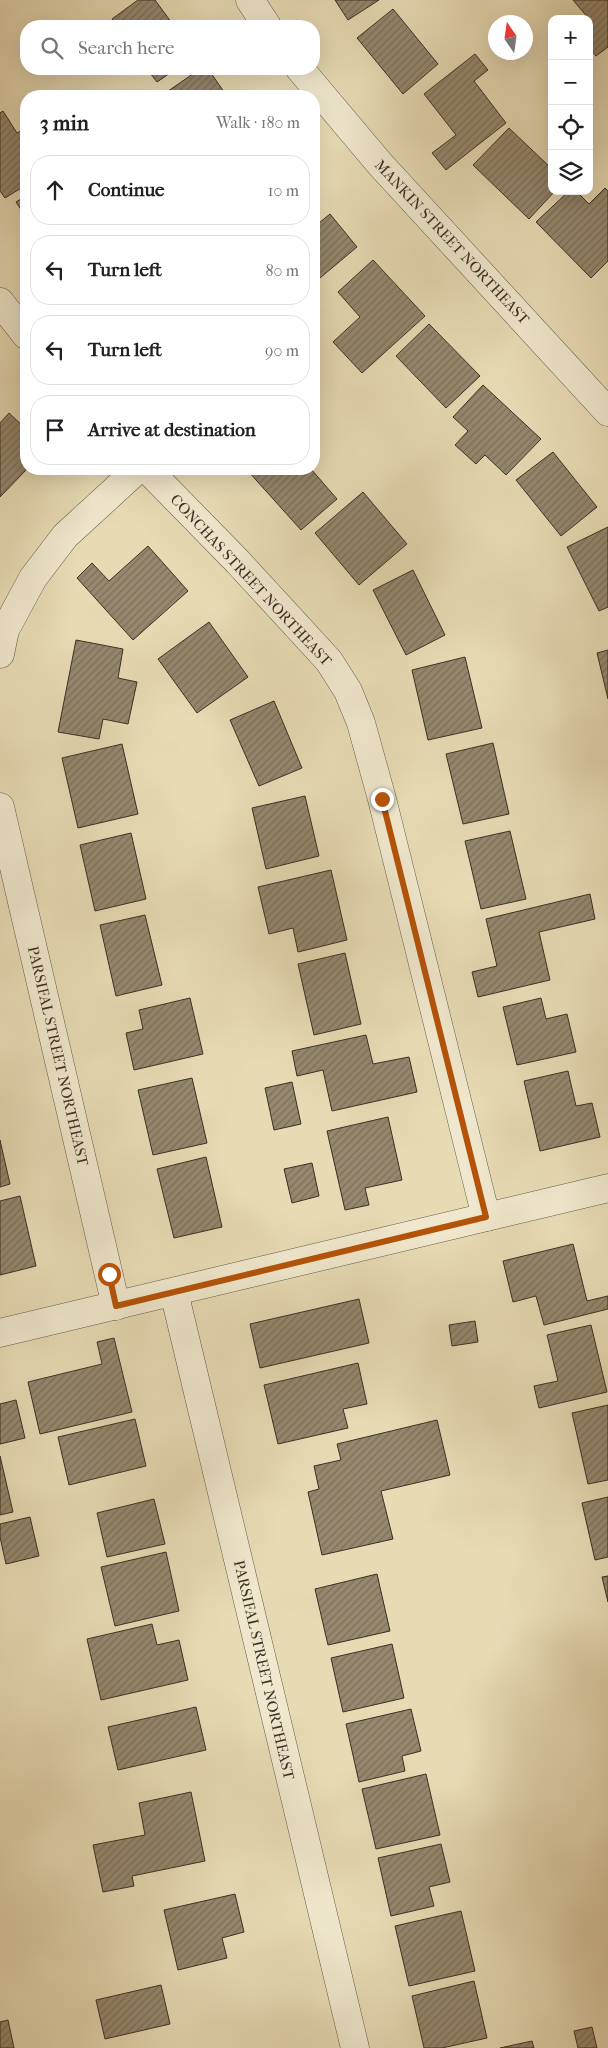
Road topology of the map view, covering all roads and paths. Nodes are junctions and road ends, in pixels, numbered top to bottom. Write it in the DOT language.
graph roads {
  1 [pos="250,0"];
  2 [pos="263,20"];
  3 [pos="305,75"];
  4 [pos="318,90"];
  5 [pos="320,93"];
  6 [pos="0,302"];
  7 [pos="20,327"];
  8 [pos="608,412"];
  9 [pos="131,475"];
  10 [pos="153,475"];
  11 [pos="0,654"];
  12 [pos="0,806"];
  13 [pos="608,1188"];
  14 [pos="486,1217"];
  15 [pos="174,1292"];
  16 [pos="116,1306"];
  17 [pos="0,1333"];
  18 [pos="355,2048"];
  1 -- 2 [label="street"];
  3 -- 4 [label="street, MANKIN STREET NORTHEAST"];
  5 -- 8 [label="street, MANKIN STREET NORTHEAST"];
  6 -- 7 [label="street"];
  9 -- 11 [label="street"];
  10 -- 14 [label="street, CONCHAS STREET NORTHEAST"];
  12 -- 16 [label="street, PARSIFAL STREET NORTHEAST"];
  13 -- 14 [label="street"];
  14 -- 15 [label="street"];
  15 -- 16 [label="street"];
  15 -- 18 [label="street, PARSIFAL STREET NORTHEAST"];
  16 -- 17 [label="street"];
}
